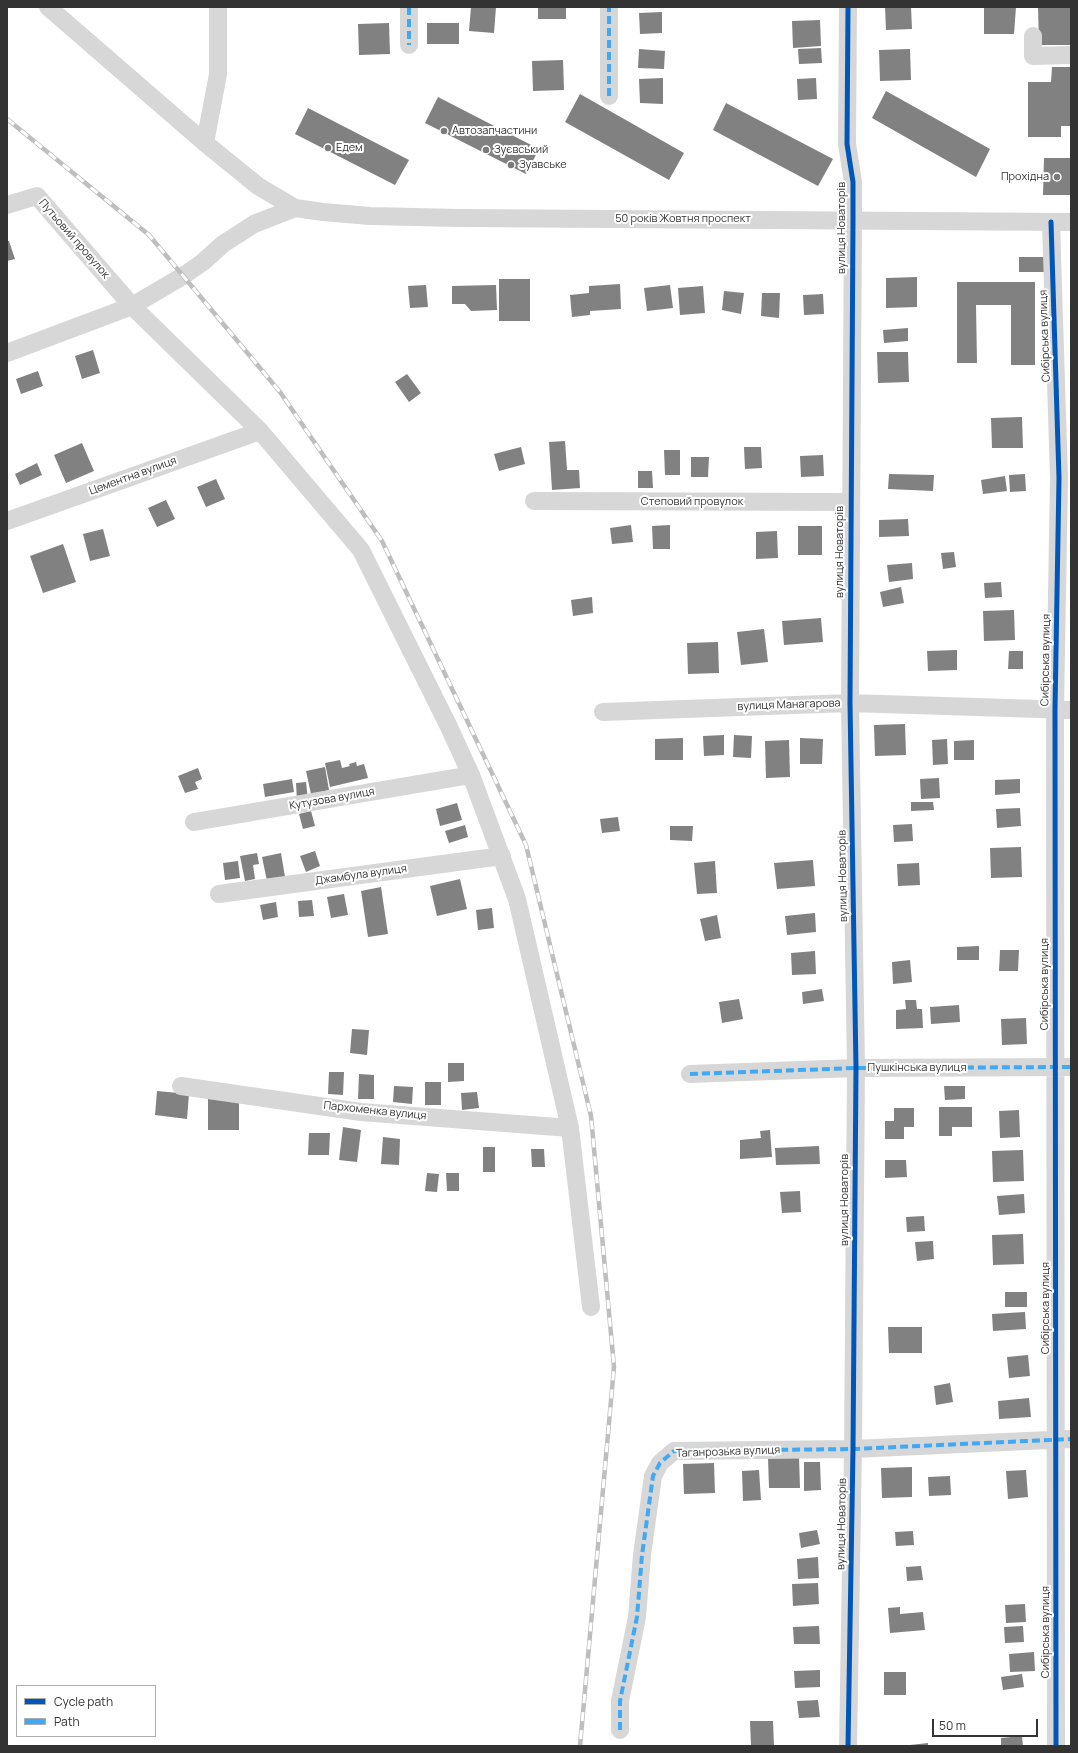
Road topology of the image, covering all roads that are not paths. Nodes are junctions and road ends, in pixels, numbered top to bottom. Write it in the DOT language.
graph roads {
  1 [pos="48,7"];
  2 [pos="218,7"];
  3 [pos="409,7"];
  4 [pos="609,7"];
  5 [pos="848,7"];
  6 [pos="1033,36"];
  7 [pos="409,45"];
  8 [pos="1071,55"];
  9 [pos="609,96"];
  10 [pos="205,143"];
  11 [pos="7,205"];
  12 [pos="295,208"];
  13 [pos="853,220"];
  14 [pos="1051,222"];
  15 [pos="1071,222"];
  16 [pos="132,306"];
  17 [pos="7,353"];
  18 [pos="260,431"];
  19 [pos="534,501"];
  20 [pos="850,502"];
  21 [pos="7,522"];
  22 [pos="850,703"];
  23 [pos="1063,709"];
  24 [pos="602,712"];
  25 [pos="471,775"];
  26 [pos="194,822"];
  27 [pos="502,856"];
  28 [pos="219,894"];
  29 [pos="856,1068"];
  30 [pos="1063,1068"];
  31 [pos="690,1074"];
  32 [pos="181,1086"];
  33 [pos="570,1128"];
  34 [pos="591,1307"];
  35 [pos="1064,1439"];
  36 [pos="853,1449"];
  37 [pos="620,1730"];
  38 [pos="848,1746"];
  39 [pos="1056,1746"];
  1 -- 10 [label="street"];
  2 -- 10 [label="street"];
  3 -- 7 [label="street"];
  4 -- 9 [label="street"];
  5 -- 13 [label="street, вулиця Новаторів"];
  6 -- 8 [label="street"];
  10 -- 12 [label="street"];
  11 -- 16 [label="street, Путьовий провулок"];
  12 -- 13 [label="street, 50 років Жовтня проспект"];
  12 -- 16 [label="street"];
  13 -- 14 [label="street, 50 років Жовтня проспект"];
  13 -- 20 [label="street, вулиця Новаторів"];
  14 -- 15 [label="street, 50 років Жовтня проспект"];
  14 -- 23 [label="street, Сибірська вулиця"];
  16 -- 17 [label="street"];
  16 -- 18 [label="street"];
  18 -- 21 [label="street, Цементна вулиця"];
  18 -- 25 [label="street"];
  19 -- 20 [label="street, Степовий провулок"];
  20 -- 22 [label="street, вулиця Новаторів"];
  22 -- 23 [label="street, вулиця Манагарова"];
  22 -- 24 [label="street, вулиця Манагарова"];
  22 -- 29 [label="street, вулиця Новаторів"];
  23 -- 30 [label="street, Сибірська вулиця"];
  25 -- 26 [label="street, Кутузова вулиця"];
  25 -- 27 [label="street"];
  27 -- 28 [label="street, Джамбула вулиця"];
  27 -- 33 [label="street"];
  29 -- 30 [label="street, Пушкінська вулиця"];
  29 -- 31 [label="street, Пушкінська вулиця"];
  29 -- 36 [label="street, вулиця Новаторів"];
  30 -- 35 [label="street, Сибірська вулиця"];
  32 -- 33 [label="street, Пархоменка вулиця"];
  33 -- 34 [label="street"];
  35 -- 36 [label="street, Таганрозька вулиця"];
  35 -- 39 [label="street, Сибірська вулиця"];
  36 -- 37 [label="street, Таганрозька вулиця"];
  36 -- 38 [label="street, вулиця Новаторів"];
}
